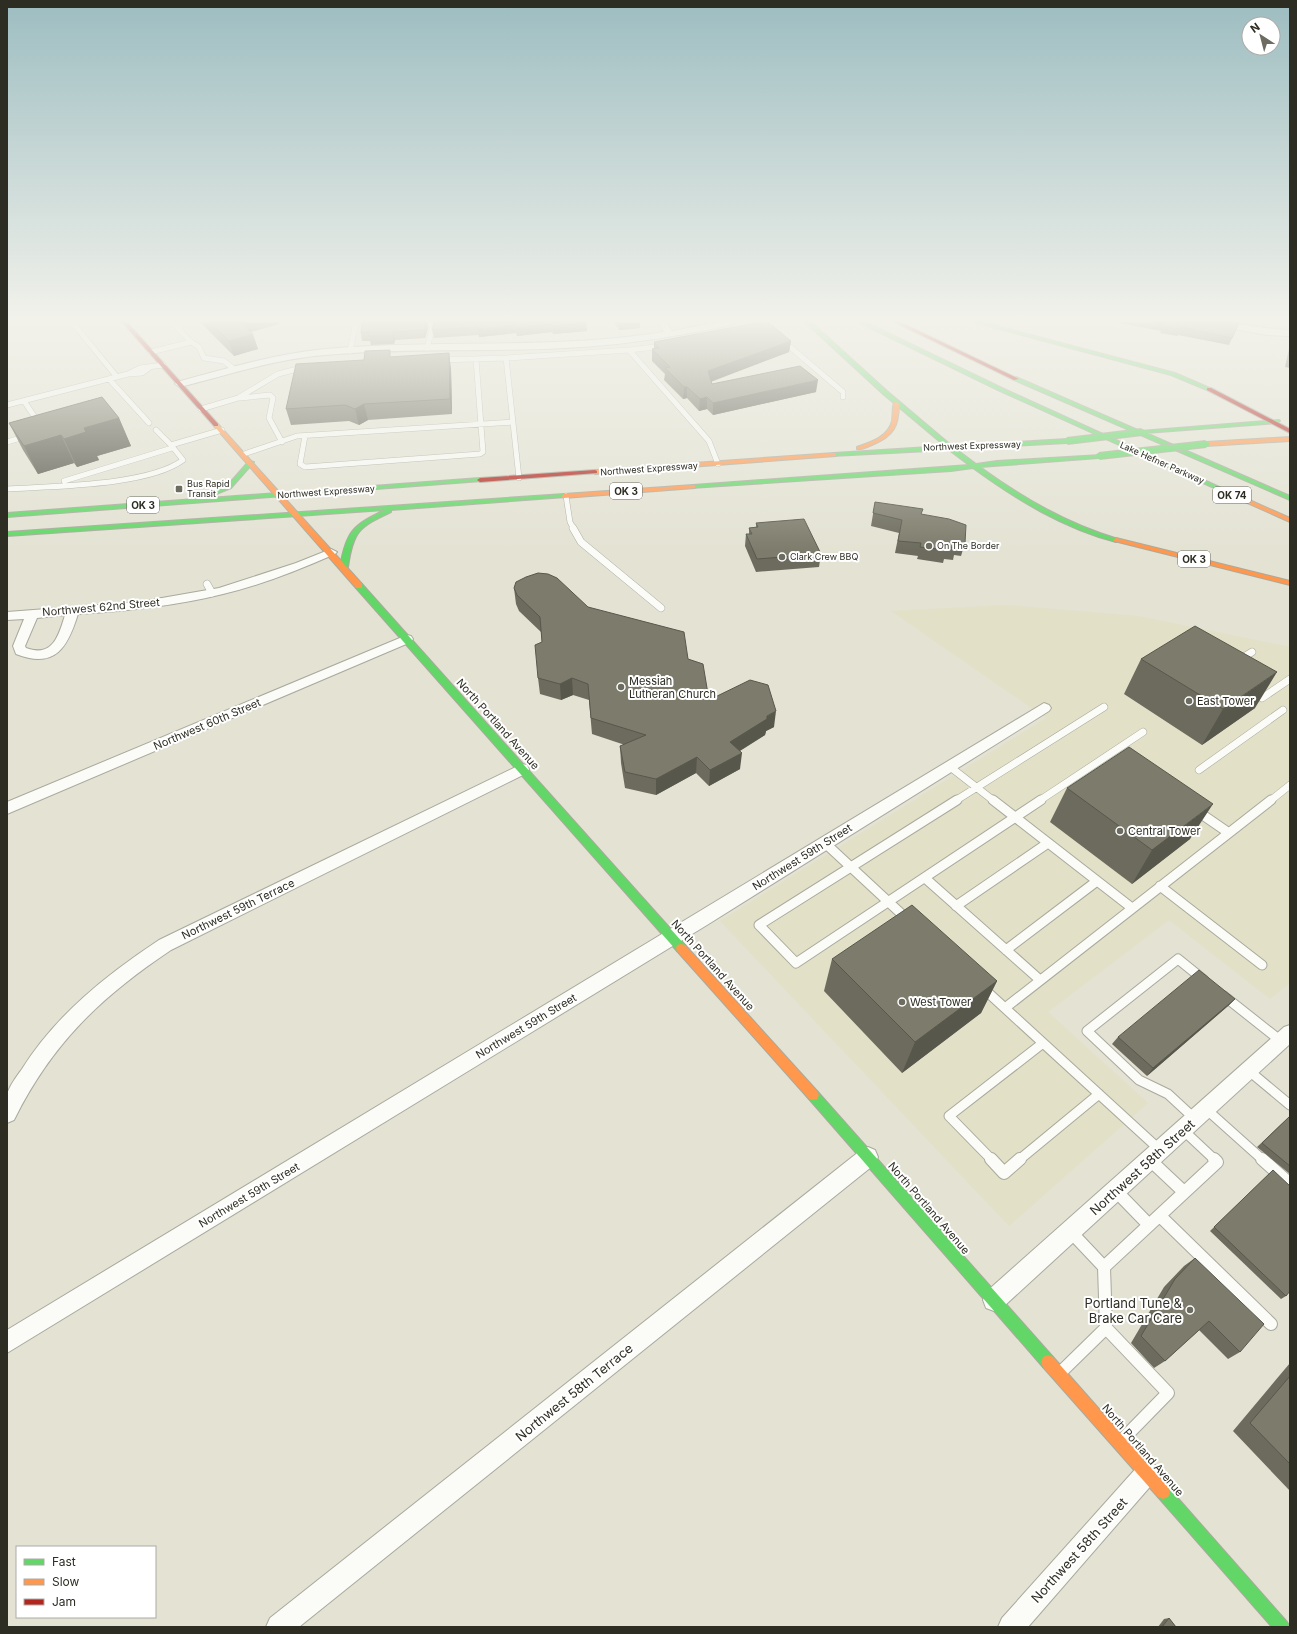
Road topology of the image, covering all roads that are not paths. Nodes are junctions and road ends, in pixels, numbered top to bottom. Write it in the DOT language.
graph roads {
  1 [pos="31,398"];
  2 [pos="127,398"];
  3 [pos="192,398"];
  4 [pos="238,398"];
  5 [pos="273,398"];
  6 [pos="479,398"];
  7 [pos="510,398"];
  8 [pos="671,398"];
  9 [pos="891,398"];
  10 [pos="1018,398"];
  11 [pos="1060,398"];
  12 [pos="1230,398"];
  13 [pos="24,400"];
  14 [pos="896,403"];
  15 [pos="7,405"];
  16 [pos="201,409"];
  17 [pos="1290,420"];
  18 [pos="513,422"];
  19 [pos="1272,422"];
  20 [pos="149,423"];
  21 [pos="481,424"];
  22 [pos="156,430"];
  23 [pos="222,430"];
  24 [pos="1290,431"];
  25 [pos="44,432"];
  26 [pos="37,434"];
  27 [pos="305,436"];
  28 [pos="1290,440"];
  29 [pos="7,442"];
  30 [pos="282,442"];
  31 [pos="172,446"];
  32 [pos="950,447"];
  33 [pos="244,454"];
  34 [pos="843,454"];
  35 [pos="251,462"];
  36 [pos="718,464"];
  37 [pos="974,466"];
  38 [pos="519,478"];
  39 [pos="50,486"];
  40 [pos="7,489"];
  41 [pos="280,496"];
  42 [pos="566,496"];
  43 [pos="1290,498"];
  44 [pos="193,502"];
  45 [pos="398,506"];
  46 [pos="295,513"];
  47 [pos="7,515"];
  48 [pos="1290,520"];
  49 [pos="7,534"];
  50 [pos="331,552"];
  51 [pos="344,567"];
  52 [pos="1290,583"];
  53 [pos="661,608"];
  54 [pos="73,611"];
  55 [pos="32,614"];
  56 [pos="7,616"];
  57 [pos="407,639"];
  58 [pos="1252,652"];
  59 [pos="1232,664"];
  60 [pos="1290,679"];
  61 [pos="1262,698"];
  62 [pos="1104,707"];
  63 [pos="1044,708"];
  64 [pos="1282,710"];
  65 [pos="1143,732"];
  66 [pos="949,766"];
  67 [pos="522,769"];
  68 [pos="1199,770"];
  69 [pos="1290,785"];
  70 [pos="976,787"];
  71 [pos="1190,806"];
  72 [pos="7,808"];
  73 [pos="1015,817"];
  74 [pos="1229,833"];
  75 [pos="825,843"];
  76 [pos="1048,843"];
  77 [pos="850,867"];
  78 [pos="925,878"];
  79 [pos="1097,881"];
  80 [pos="1160,886"];
  81 [pos="889,902"];
  82 [pos="956,906"];
  83 [pos="1132,908"];
  84 [pos="918,928"];
  85 [pos="672,937"];
  86 [pos="1006,950"];
  87 [pos="1262,965"];
  88 [pos="1040,980"];
  89 [pos="976,981"];
  90 [pos="1005,1008"];
  91 [pos="1286,1037"];
  92 [pos="1043,1043"];
  93 [pos="1248,1070"];
  94 [pos="1099,1094"];
  95 [pos="1290,1105"];
  96 [pos="7,1114"];
  97 [pos="1194,1119"];
  98 [pos="1155,1155"];
  99 [pos="868,1157"];
  100 [pos="1290,1184"];
  101 [pos="1115,1190"];
  102 [pos="1184,1192"];
  103 [pos="1160,1216"];
  104 [pos="1149,1225"];
  105 [pos="1070,1231"];
  106 [pos="1104,1268"];
  107 [pos="994,1300"];
  108 [pos="1271,1324"];
  109 [pos="1106,1328"];
  110 [pos="7,1342"];
  111 [pos="1060,1374"];
  112 [pos="1120,1442"];
  113 [pos="1147,1473"];
  114 [pos="279,1627"];
  115 [pos="1011,1627"];
  116 [pos="1282,1627"];
  1 -- 13 [label="lane"];
  2 -- 20 [label="lane"];
  3 -- 16 [label="main road, North Portland Avenue"];
  4 -- 16 [label="lane"];
  5 -- 30 [label="lane"];
  6 -- 21 [label="lane"];
  7 -- 18 [label="lane"];
  8 -- 36 [label="lane"];
  9 -- 14 [label="main road"];
  10 -- 48 [label="main road, Lake Hefner Parkway / OK 74"];
  11 -- 43 [label="main road, Lake Hefner Parkway / OK 74"];
  12 -- 19 [label="main road"];
  13 -- 15 [label="lane"];
  13 -- 25 [label="lane"];
  14 -- 32 [label="main road"];
  14 -- 34 [label="main road"];
  16 -- 23 [label="main road, North Portland Avenue"];
  17 -- 19 [label="main road, Northwest Expressway"];
  18 -- 21 [label="lane"];
  18 -- 38 [label="lane"];
  19 -- 24 [label="main road"];
  19 -- 32 [label="main road, Northwest Expressway / OK 3, bridge"];
  21 -- 27 [label="lane"];
  21 -- 27 [label="lane"];
  22 -- 31 [label="lane"];
  23 -- 31 [label="lane"];
  23 -- 33 [label="main road, North Portland Avenue"];
  26 -- 29 [label="lane"];
  27 -- 30 [label="lane"];
  28 -- 37 [label="main road, Northwest Expressway, bridge"];
  30 -- 33 [label="lane"];
  31 -- 39 [label="lane"];
  31 -- 39 [label="lane"];
  32 -- 34 [label="main road, Northwest Expressway / OK 3"];
  32 -- 37 [label="main road"];
  33 -- 35 [label="main road, North Portland Avenue"];
  34 -- 36 [label="main road, Northwest Expressway / OK 3"];
  35 -- 41 [label="main road, North Portland Avenue"];
  35 -- 44 [label="main road"];
  36 -- 38 [label="main road, Northwest Expressway / OK 3"];
  37 -- 42 [label="main road, Northwest Expressway / OK 3"];
  37 -- 52 [label="main road, OK 3"];
  38 -- 41 [label="main road, Northwest Expressway / OK 3"];
  39 -- 40 [label="lane"];
  41 -- 44 [label="main road, Northwest Expressway / OK 3"];
  41 -- 46 [label="main road, North Portland Avenue"];
  42 -- 45 [label="main road, Northwest Expressway / OK 3"];
  42 -- 53 [label="lane"];
  44 -- 47 [label="main road, Northwest Expressway / OK 3"];
  45 -- 46 [label="main road, Northwest Expressway / OK 3"];
  45 -- 51 [label="main road"];
  46 -- 49 [label="main road, Northwest Expressway / OK 3"];
  46 -- 50 [label="main road, North Portland Avenue"];
  50 -- 51 [label="main road, North Portland Avenue"];
  50 -- 54 [label="street, Northwest 62nd Street"];
  51 -- 57 [label="main road, North Portland Avenue"];
  54 -- 55 [label="street, Northwest 62nd Street"];
  54 -- 55 [label="street"];
  55 -- 56 [label="street, Northwest 62nd Street"];
  57 -- 67 [label="main road, North Portland Avenue"];
  57 -- 72 [label="street, Northwest 60th Street"];
  58 -- 59 [label="lane"];
  60 -- 61 [label="lane"];
  62 -- 70 [label="lane"];
  63 -- 66 [label="street, Northwest 59th Street"];
  64 -- 68 [label="lane"];
  65 -- 73 [label="lane"];
  66 -- 70 [label="lane"];
  66 -- 75 [label="street, Northwest 59th Street"];
  67 -- 85 [label="main road, North Portland Avenue"];
  67 -- 96 [label="street, Northwest 59th Terrace"];
  69 -- 74 [label="lane"];
  70 -- 73 [label="lane"];
  70 -- 77 [label="lane"];
  71 -- 74 [label="lane"];
  73 -- 76 [label="lane"];
  73 -- 78 [label="lane"];
  74 -- 80 [label="lane"];
  75 -- 77 [label="lane"];
  75 -- 85 [label="street, Northwest 59th Street"];
  76 -- 79 [label="lane"];
  76 -- 82 [label="lane"];
  77 -- 81 [label="lane"];
  77 -- 81 [label="lane"];
  78 -- 81 [label="lane"];
  78 -- 82 [label="lane"];
  79 -- 83 [label="lane"];
  79 -- 86 [label="lane"];
  80 -- 83 [label="lane"];
  80 -- 87 [label="lane"];
  81 -- 84 [label="lane"];
  82 -- 86 [label="lane"];
  83 -- 88 [label="lane"];
  85 -- 99 [label="main road, North Portland Avenue"];
  85 -- 110 [label="street, Northwest 59th Street"];
  86 -- 88 [label="lane"];
  88 -- 90 [label="lane"];
  89 -- 90 [label="lane"];
  90 -- 92 [label="lane"];
  91 -- 93 [label="street, Northwest 58th Street"];
  91 -- 97 [label="lane"];
  92 -- 94 [label="lane"];
  92 -- 94 [label="lane"];
  93 -- 95 [label="lane"];
  93 -- 97 [label="street, Northwest 58th Street"];
  94 -- 98 [label="lane"];
  97 -- 98 [label="street, Northwest 58th Street"];
  97 -- 100 [label="lane"];
  97 -- 102 [label="lane"];
  98 -- 101 [label="street, Northwest 58th Street"];
  98 -- 102 [label="lane"];
  99 -- 107 [label="main road, North Portland Avenue"];
  99 -- 114 [label="street, Northwest 58th Terrace"];
  101 -- 104 [label="lane"];
  101 -- 105 [label="street, Northwest 58th Street"];
  102 -- 103 [label="lane"];
  103 -- 104 [label="lane"];
  103 -- 108 [label="lane"];
  104 -- 106 [label="lane"];
  105 -- 106 [label="lane"];
  105 -- 107 [label="street, Northwest 58th Street"];
  106 -- 109 [label="lane"];
  107 -- 111 [label="main road, North Portland Avenue"];
  109 -- 111 [label="lane"];
  109 -- 112 [label="lane"];
  111 -- 112 [label="main road, North Portland Avenue"];
  112 -- 113 [label="main road, North Portland Avenue"];
  113 -- 115 [label="street, Northwest 58th Street"];
  113 -- 116 [label="main road, North Portland Avenue"];
}
